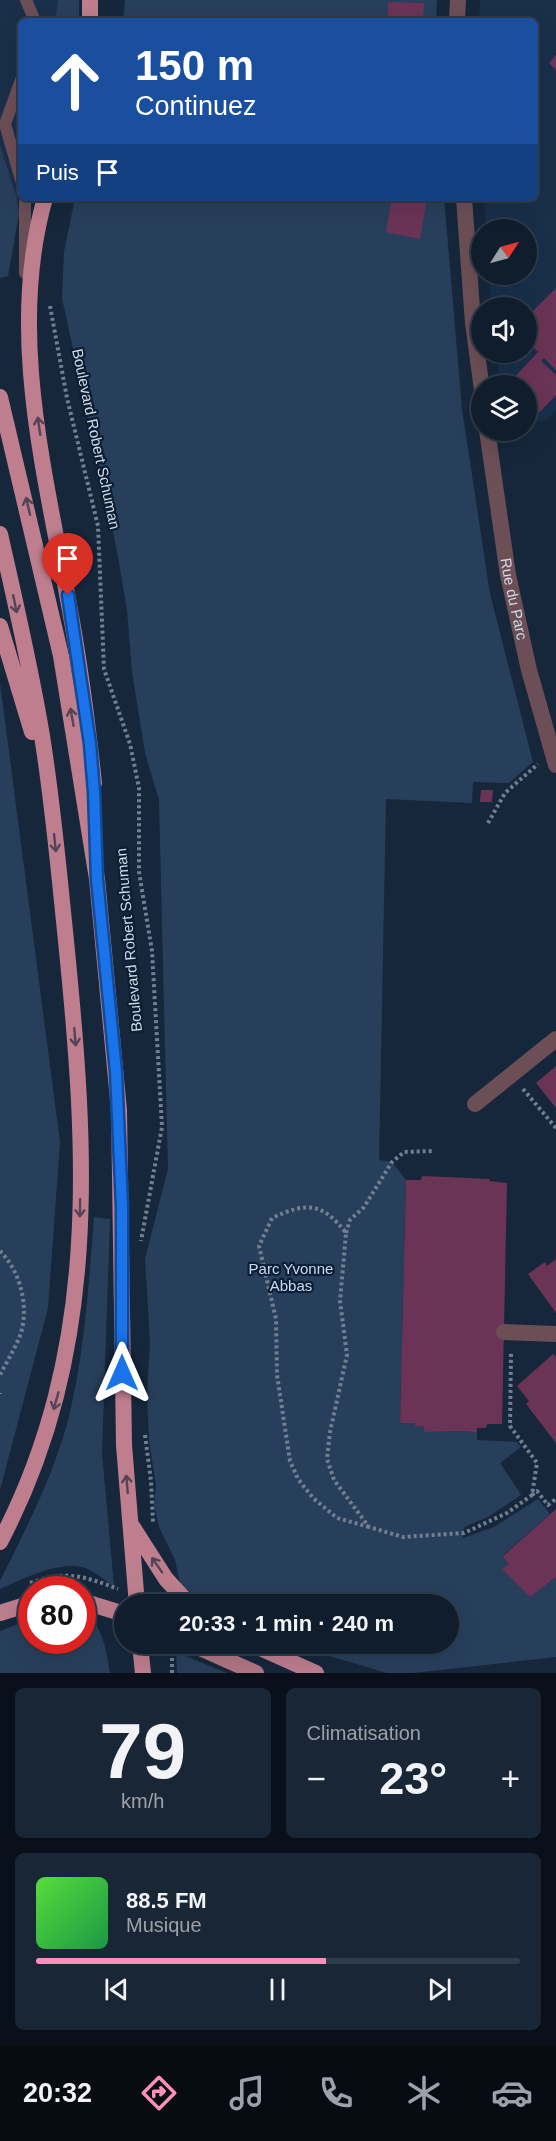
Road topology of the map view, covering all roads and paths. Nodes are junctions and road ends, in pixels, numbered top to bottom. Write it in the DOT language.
graph roads {
  1 [pos="26,0"];
  2 [pos="90,0"];
  3 [pos="458,0"];
  4 [pos="34,18"];
  5 [pos="90,18"];
  6 [pos="457,18"];
  7 [pos="18,86"];
  8 [pos="3,119"];
  9 [pos="18,170"];
  10 [pos="25,201"];
  11 [pos="44,201"];
  12 [pos="464,201"];
  13 [pos="48,298"];
  14 [pos="28,302"];
  15 [pos="480,375"];
  16 [pos="0,397"];
  17 [pos="489,441"];
  18 [pos="0,534"];
  19 [pos="0,626"];
  20 [pos="554,758"];
  21 [pos="48,785"];
  22 [pos="488,823"];
  23 [pos="97,879"];
  24 [pos="556,1039"];
  25 [pos="510,1075"];
  26 [pos="475,1104"];
  27 [pos="556,1128"];
  28 [pos="433,1151"];
  29 [pos="346,1233"];
  30 [pos="141,1245"];
  31 [pos="0,1251"];
  32 [pos="508,1332"];
  33 [pos="556,1334"];
  34 [pos="0,1375"];
  35 [pos="144,1425"];
  36 [pos="532,1495"];
  37 [pos="556,1499"];
  38 [pos="130,1521"];
  39 [pos="154,1527"];
  40 [pos="369,1527"];
  41 [pos="0,1542"];
  42 [pos="136,1594"];
  43 [pos="181,1594"];
  44 [pos="96,1605"];
  45 [pos="18,1607"];
  46 [pos="114,1611"];
  47 [pos="0,1613"];
  48 [pos="141,1654"];
  49 [pos="172,1654"];
  50 [pos="213,1654"];
  51 [pos="273,1654"];
  52 [pos="143,1673"];
  53 [pos="171,1673"];
  54 [pos="256,1673"];
  55 [pos="316,1673"];
  1 -- 4 [label="lane"];
  2 -- 5 [label="highway"];
  3 -- 6 [label="street"];
  7 -- 8 [label="lane"];
  8 -- 9 [label="lane"];
  10 -- 14 [label="lane"];
  11 -- 14 [label="highway"];
  12 -- 15 [label="street"];
  13 -- 30 [label="path, Boulevard Robert Schuman"];
  23 -- 14 [label="highway, one-way"];
  23 -- 16 [label="highway, Boulevard Robert Schuman, one-way"];
  17 -- 20 [label="street, Rue du Parc"];
  18 -- 21 [label="highway, one-way"];
  19 -- 21 [label="highway"];
  20 -- 22 [label="path"];
  21 -- 41 [label="highway, one-way"];
  38 -- 23 [label="highway, Boulevard Robert Schuman, one-way"];
  24 -- 25 [label="street"];
  25 -- 26 [label="street"];
  25 -- 27 [label="path"];
  28 -- 29 [label="path"];
  29 -- 40 [label="path"];
  29 -- 40 [label="path"];
  31 -- 34 [label="path"];
  32 -- 33 [label="street"];
  32 -- 36 [label="path"];
  35 -- 39 [label="path"];
  36 -- 37 [label="path"];
  36 -- 40 [label="path"];
  38 -- 42 [label="highway, Boulevard Robert Schuman"];
  43 -- 38 [label="highway, one-way"];
  44 -- 46 [label="highway"];
  45 -- 47 [label="highway"];
  48 -- 52 [label="highway"];
  49 -- 53 [label="path"];
  50 -- 54 [label="main road"];
  51 -- 55 [label="highway"];
}
